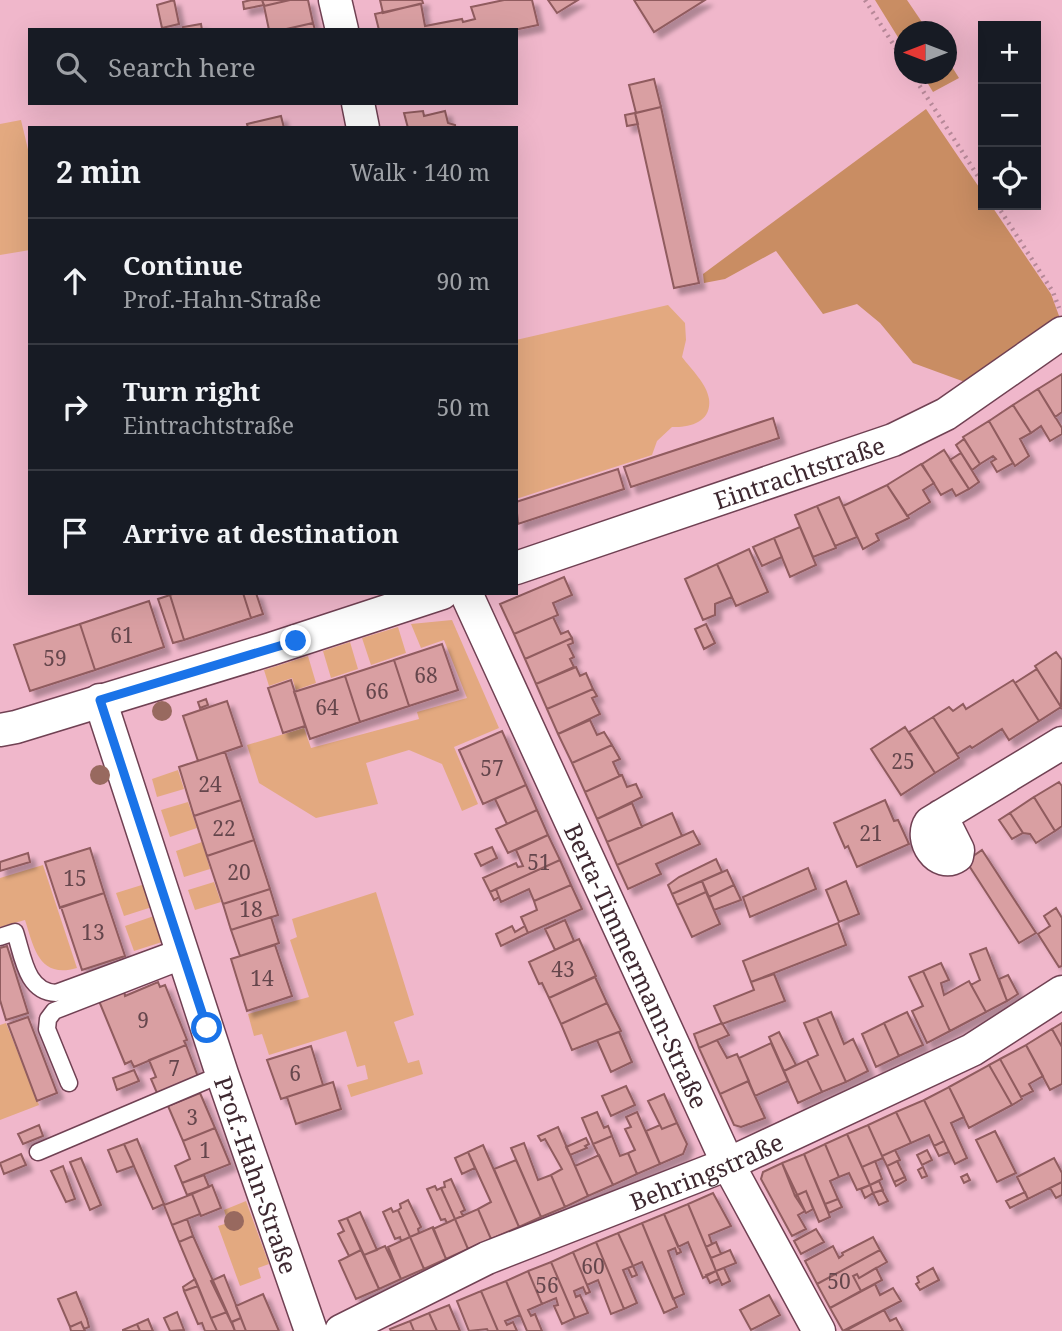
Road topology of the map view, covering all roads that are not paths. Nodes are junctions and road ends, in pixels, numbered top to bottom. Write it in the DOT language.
graph roads {
  1 [pos="335,0"];
  2 [pos="342,28"];
  3 [pos="358,105"];
  4 [pos="363,126"];
  5 [pos="1062,333"];
  6 [pos="518,567"];
  7 [pos="436,595"];
  8 [pos="467,595"];
  9 [pos="100,700"];
  10 [pos="0,730"];
  11 [pos="1062,743"];
  12 [pos="941,817"];
  13 [pos="0,937"];
  14 [pos="183,953"];
  15 [pos="1062,992"];
  16 [pos="222,1073"];
  17 [pos="69,1083"];
  18 [pos="38,1152"];
  19 [pos="728,1164"];
  20 [pos="311,1331"];
  21 [pos="341,1331"];
  22 [pos="819,1331"];
  1 -- 2 [label="street"];
  3 -- 4 [label="street"];
  5 -- 6 [label="street, Eintrachtstraße"];
  7 -- 9 [label="street"];
  8 -- 19 [label="street, Berta-Timmermann-Straße"];
  9 -- 10 [label="street"];
  9 -- 14 [label="street, Prof.-Hahn-Straße"];
  11 -- 12 [label="street"];
  13 -- 14 [label="lane"];
  14 -- 16 [label="street, Prof.-Hahn-Straße"];
  14 -- 17 [label="lane"];
  15 -- 19 [label="street, Behringstraße"];
  16 -- 18 [label="lane"];
  16 -- 20 [label="street, Prof.-Hahn-Straße"];
  19 -- 21 [label="street, Behringstraße"];
  19 -- 22 [label="street, Berta-Timmermann-Straße"];
}
